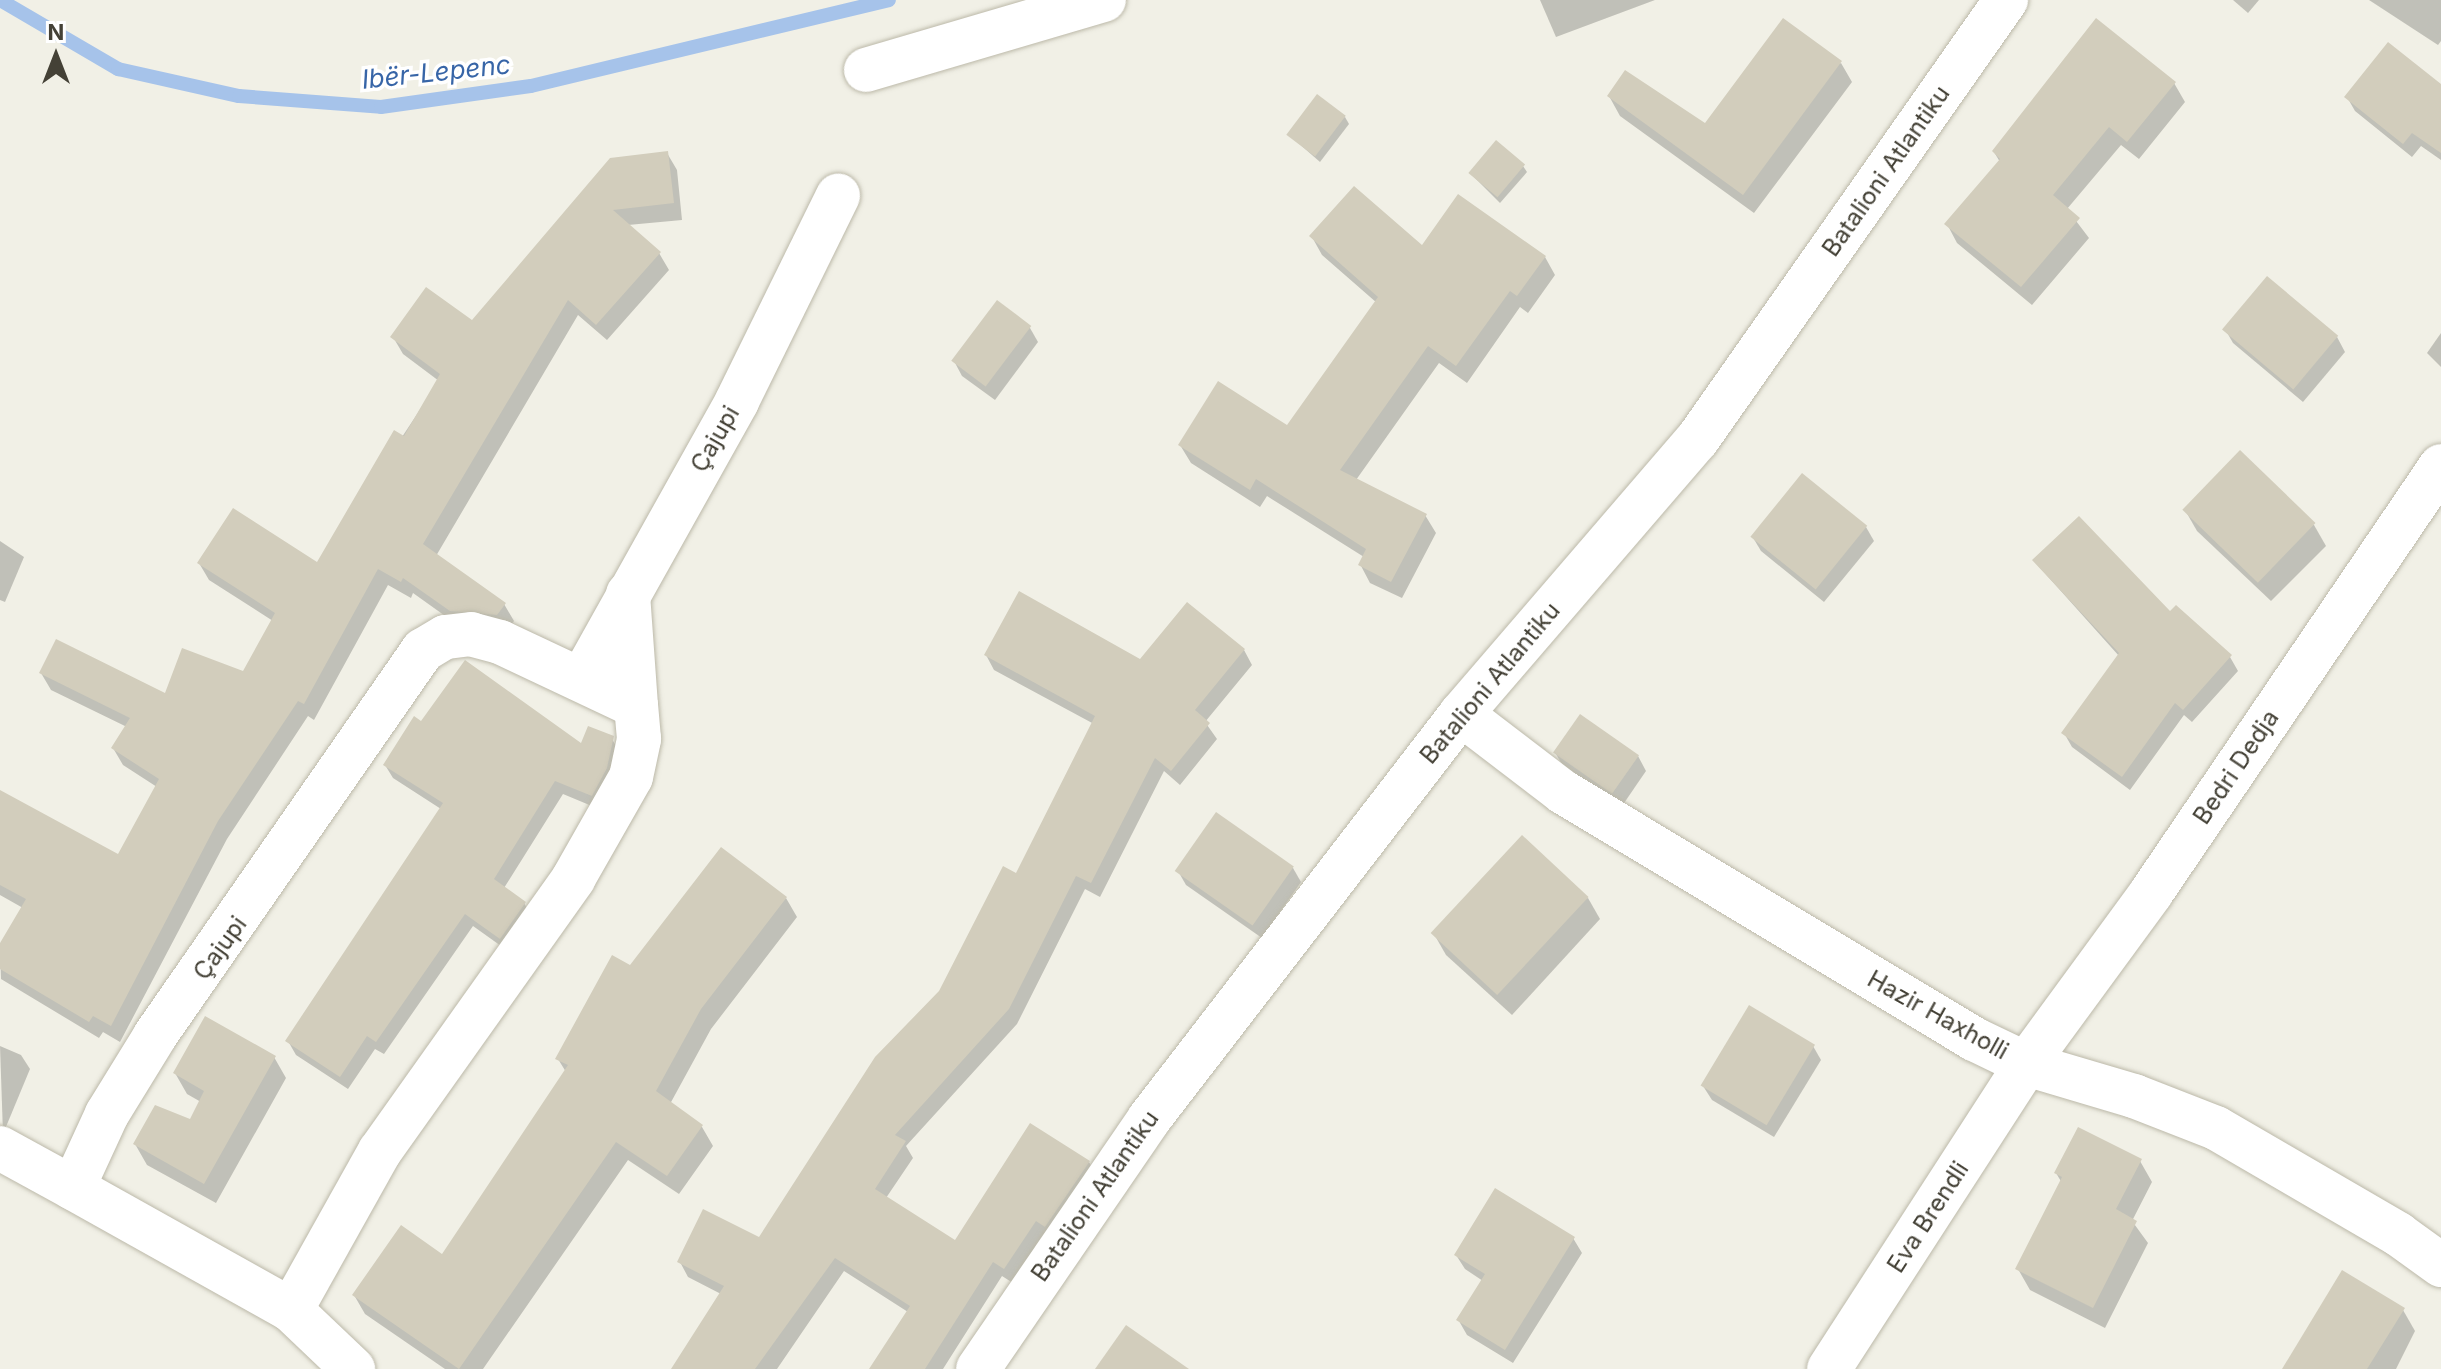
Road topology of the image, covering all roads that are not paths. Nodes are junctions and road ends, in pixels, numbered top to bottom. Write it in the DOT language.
graph roads {
  1 [pos="1104,0"];
  2 [pos="2006,0"];
  3 [pos="866,70"];
  4 [pos="838,196"];
  5 [pos="2441,466"];
  6 [pos="628,594"];
  7 [pos="583,677"];
  8 [pos="636,706"];
  9 [pos="1461,714"];
  10 [pos="2026,1064"];
  11 [pos="0,1148"];
  12 [pos="73,1188"];
  13 [pos="2441,1265"];
  14 [pos="291,1310"];
  15 [pos="353,1369"];
  16 [pos="978,1369"];
  17 [pos="1829,1369"];
  1 -- 3 [label="street"];
  2 -- 9 [label="street, Batalioni Atlantiku"];
  4 -- 6 [label="street, Çajupi"];
  5 -- 10 [label="street, Bedri Dedja"];
  6 -- 7 [label="street, Çajupi"];
  6 -- 8 [label="street"];
  7 -- 8 [label="street, Çajupi"];
  7 -- 12 [label="street, Çajupi"];
  8 -- 14 [label="street"];
  9 -- 10 [label="street, Hazir Haxholli"];
  9 -- 16 [label="street, Batalioni Atlantiku"];
  10 -- 13 [label="street, Hazir Haxholli"];
  10 -- 17 [label="street, Eva Brendli"];
  11 -- 12 [label="street"];
  12 -- 14 [label="street"];
  14 -- 15 [label="street"];
}
